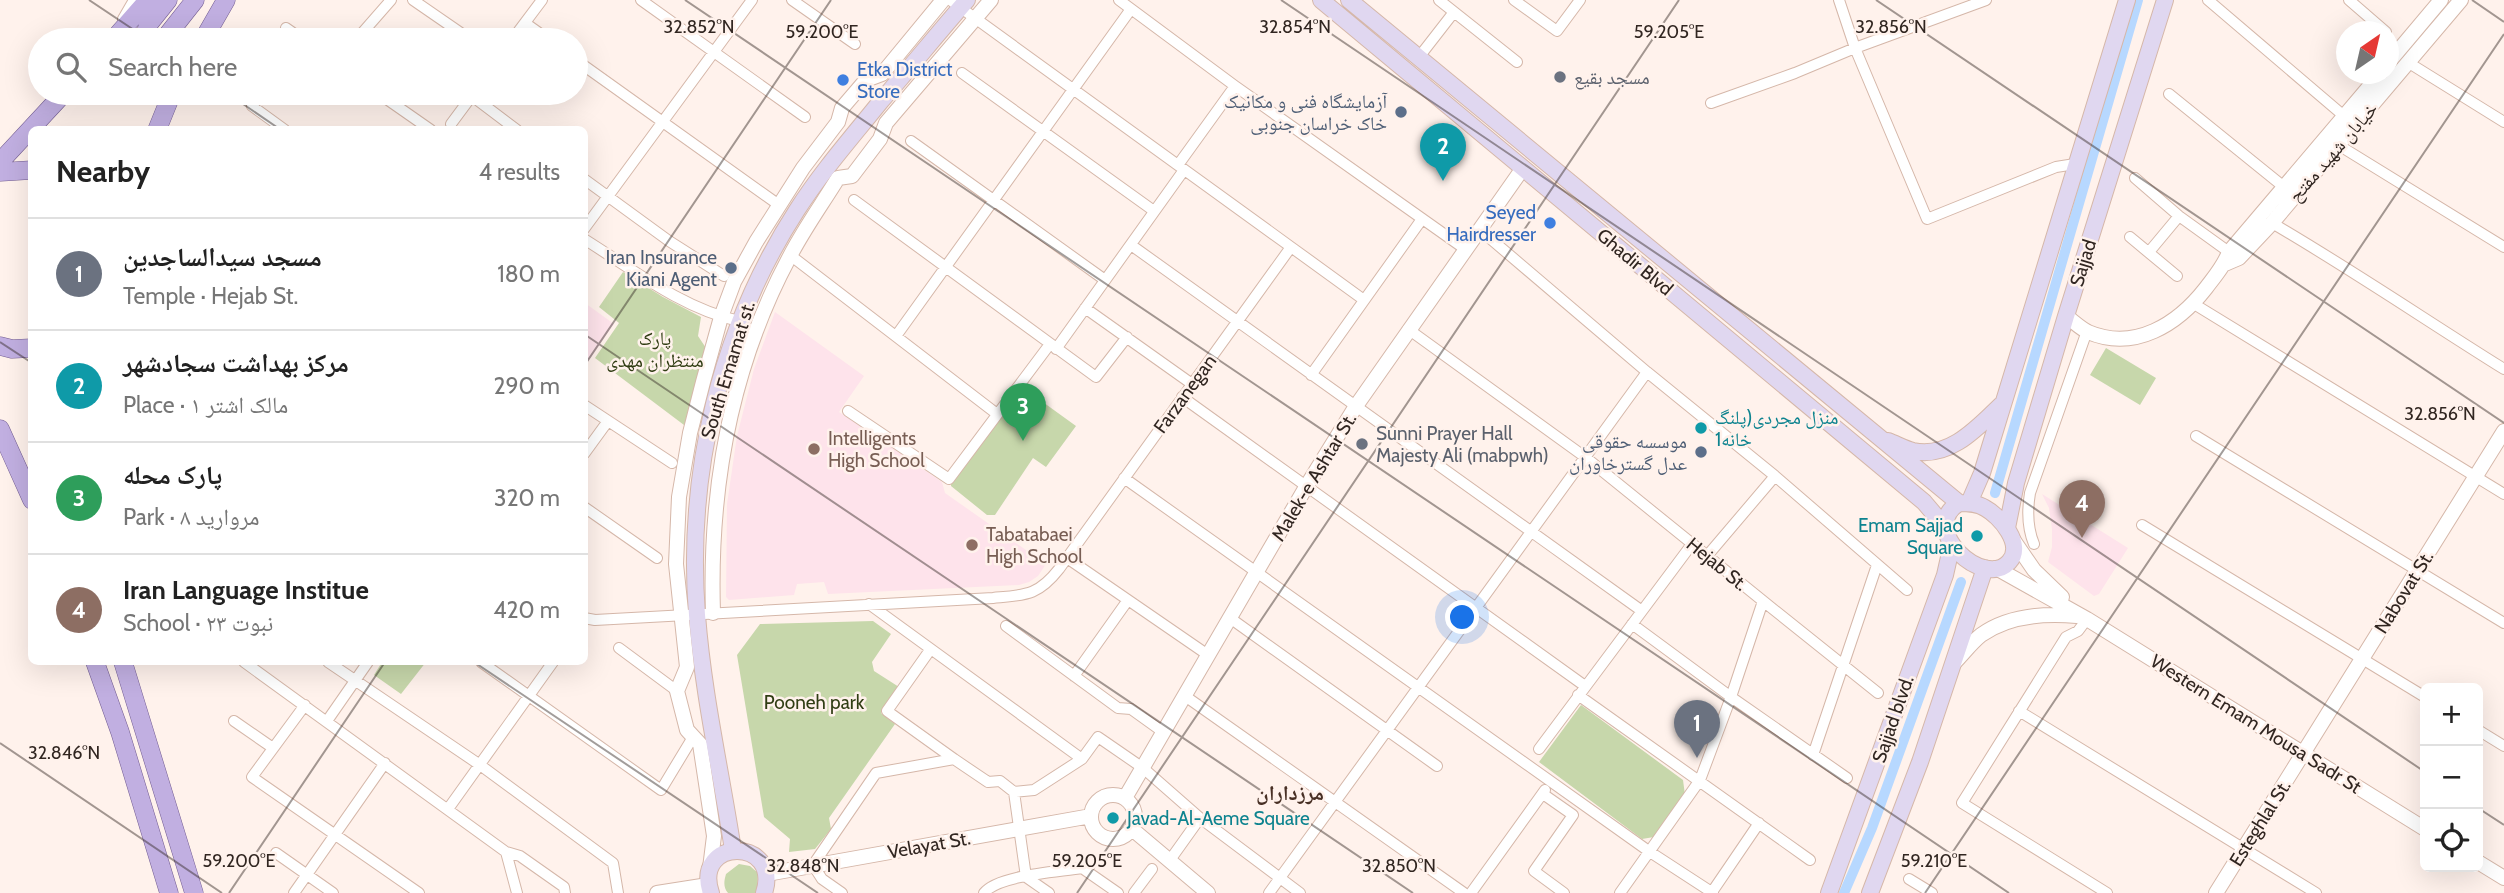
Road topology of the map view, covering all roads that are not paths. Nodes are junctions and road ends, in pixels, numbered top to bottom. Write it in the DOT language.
graph roads {
  1 [pos="134,0"];
  2 [pos="148,0"];
  3 [pos="168,0"];
  4 [pos="195,0"];
  5 [pos="226,0"];
  6 [pos="391,0"];
  7 [pos="413,0"];
  8 [pos="542,0"];
  9 [pos="641,0"];
  10 [pos="752,0"];
  11 [pos="792,0"];
  12 [pos="943,0"];
  13 [pos="990,0"];
  14 [pos="1119,0"];
  15 [pos="1321,0"];
  16 [pos="1349,0"];
  17 [pos="1439,0"];
  18 [pos="1514,0"];
  19 [pos="1580,0"];
  20 [pos="1839,0"];
  21 [pos="1986,0"];
  22 [pos="2127,0"];
  23 [pos="2165,0"];
  24 [pos="2208,0"];
  25 [pos="2349,0"];
  26 [pos="2441,0"];
  27 [pos="2461,0"];
  28 [pos="959,3"];
  29 [pos="1131,9"];
  30 [pos="1454,12"];
  31 [pos="974,19"];
  32 [pos="2373,21"];
  33 [pos="525,23"];
  34 [pos="119,28"];
  35 [pos="123,28"];
  36 [pos="147,28"];
  37 [pos="173,28"];
  38 [pos="210,28"];
  39 [pos="366,28"];
  40 [pos="454,28"];
  41 [pos="521,28"];
  42 [pos="532,28"];
  43 [pos="2399,43"];
  44 [pos="855,44"];
  45 [pos="2403,46"];
  46 [pos="1855,48"];
  47 [pos="715,51"];
  48 [pos="2399,51"];
  49 [pos="1419,57"];
  50 [pos="1517,62"];
  51 [pos="2409,63"];
  52 [pos="588,69"];
  53 [pos="962,73"];
  54 [pos="2371,84"];
  55 [pos="1235,86"];
  56 [pos="1073,91"];
  57 [pos="853,94"];
  58 [pos="2169,94"];
  59 [pos="1712,103"];
  60 [pos="53,105"];
  61 [pos="167,105"];
  62 [pos="253,105"];
  63 [pos="395,105"];
  64 [pos="465,105"];
  65 [pos="486,105"];
  66 [pos="874,110"];
  67 [pos="2344,116"];
  68 [pos="805,117"];
  69 [pos="663,122"];
  70 [pos="2504,122"];
  71 [pos="451,124"];
  72 [pos="33,126"];
  73 [pos="159,126"];
  74 [pos="280,126"];
  75 [pos="424,126"];
  76 [pos="512,126"];
  77 [pos="1044,131"];
  78 [pos="28,132"];
  79 [pos="847,141"];
  80 [pos="911,141"];
  81 [pos="2340,146"];
  82 [pos="1535,153"];
  83 [pos="867,155"];
  84 [pos="0,162"];
  85 [pos="2075,164"];
  86 [pos="1181,167"];
  87 [pos="1523,169"];
  88 [pos="28,170"];
  89 [pos="0,172"];
  90 [pos="2135,178"];
  91 [pos="588,182"];
  92 [pos="2284,187"];
  93 [pos="608,197"];
  94 [pos="854,200"];
  95 [pos="995,201"];
  96 [pos="779,205"];
  97 [pos="1154,211"];
  98 [pos="2179,216"];
  99 [pos="1422,219"];
  100 [pos="2273,223"];
  101 [pos="588,224"];
  102 [pos="1479,229"];
  103 [pos="2130,237"];
  104 [pos="588,241"];
  105 [pos="1130,245"];
  106 [pos="1290,247"];
  107 [pos="2504,247"];
  108 [pos="1465,249"];
  109 [pos="2148,252"];
  110 [pos="790,255"];
  111 [pos="2227,258"];
  112 [pos="946,268"];
  113 [pos="724,276"];
  114 [pos="2177,276"];
  115 [pos="1105,280"];
  116 [pos="1364,300"];
  117 [pos="2193,304"];
  118 [pos="746,305"];
  119 [pos="1085,307"];
  120 [pos="761,315"];
  121 [pos="2066,316"];
  122 [pos="721,317"];
  123 [pos="739,321"];
  124 [pos="1236,322"];
  125 [pos="1408,329"];
  126 [pos="2087,331"];
  127 [pos="896,336"];
  128 [pos="1127,337"];
  129 [pos="0,346"];
  130 [pos="1053,346"];
  131 [pos="28,348"];
  132 [pos="2504,369"];
  133 [pos="1647,372"];
  134 [pos="1311,375"];
  135 [pos="1192,384"];
  136 [pos="1182,397"];
  137 [pos="2003,403"];
  138 [pos="1356,406"];
  139 [pos="588,408"];
  140 [pos="848,411"];
  141 [pos="997,414"];
  142 [pos="608,421"];
  143 [pos="0,429"];
  144 [pos="2504,430"];
  145 [pos="1872,434"];
  146 [pos="2196,436"];
  147 [pos="588,448"];
  148 [pos="1585,457"];
  149 [pos="672,463"];
  150 [pos="1775,475"];
  151 [pos="2475,477"];
  152 [pos="1124,478"];
  153 [pos="1306,487"];
  154 [pos="28,491"];
  155 [pos="2504,494"];
  156 [pos="1964,503"];
  157 [pos="588,511"];
  158 [pos="2142,525"];
  159 [pos="1945,528"];
  160 [pos="1531,531"];
  161 [pos="2008,531"];
  162 [pos="1692,544"];
  163 [pos="1952,544"];
  164 [pos="2034,544"];
  165 [pos="1707,556"];
  166 [pos="657,558"];
  167 [pos="1067,558"];
  168 [pos="1877,565"];
  169 [pos="1991,568"];
  170 [pos="2418,570"];
  171 [pos="1257,572"];
  172 [pos="1907,590"];
  173 [pos="1128,600"];
  174 [pos="1763,601"];
  175 [pos="869,604"];
  176 [pos="1475,608"];
  177 [pos="1642,611"];
  178 [pos="697,614"];
  179 [pos="1230,618"];
  180 [pos="2085,618"];
  181 [pos="588,619"];
  182 [pos="2504,623"];
  183 [pos="1632,624"];
  184 [pos="1006,626"];
  185 [pos="619,648"];
  186 [pos="930,650"];
  187 [pos="1208,656"];
  188 [pos="2363,658"];
  189 [pos="1954,663"];
  190 [pos="96,665"];
  191 [pos="123,665"];
  192 [pos="248,665"];
  193 [pos="332,665"];
  194 [pos="366,665"];
  195 [pos="485,665"];
  196 [pos="551,665"];
  197 [pos="1843,666"];
  198 [pos="1074,676"];
  199 [pos="355,680"];
  200 [pos="1419,686"];
  201 [pos="1585,686"];
  202 [pos="677,691"];
  203 [pos="1878,693"];
  204 [pos="2420,694"];
  205 [pos="1578,695"];
  206 [pos="529,696"];
  207 [pos="1185,696"];
  208 [pos="1731,697"];
  209 [pos="305,705"];
  210 [pos="2019,711"];
  211 [pos="234,721"];
  212 [pos="327,721"];
  213 [pos="1387,730"];
  214 [pos="1163,732"];
  215 [pos="2483,733"];
  216 [pos="693,737"];
  217 [pos="2504,746"];
  218 [pos="273,748"];
  219 [pos="1539,749"];
  220 [pos="2304,754"];
  221 [pos="1813,755"];
  222 [pos="954,759"];
  223 [pos="1082,759"];
  224 [pos="385,763"];
  225 [pos="480,765"];
  226 [pos="1437,766"];
  227 [pos="1143,768"];
  228 [pos="1847,778"];
  229 [pos="1700,780"];
  230 [pos="1552,781"];
  231 [pos="1014,792"];
  232 [pos="1543,794"];
  233 [pos="1125,798"];
  234 [pos="1334,803"];
  235 [pos="449,809"];
  236 [pos="1091,816"];
  237 [pos="1200,818"];
  238 [pos="1759,823"];
  239 [pos="2420,827"];
  240 [pos="1132,829"];
  241 [pos="1018,830"];
  242 [pos="335,834"];
  243 [pos="2244,848"];
  244 [pos="733,850"];
  245 [pos="506,852"];
  246 [pos="1650,852"];
  247 [pos="276,853"];
  248 [pos="1170,860"];
  249 [pos="1810,860"];
  250 [pos="813,865"];
  251 [pos="2483,865"];
  252 [pos="1152,869"];
  253 [pos="767,874"];
  254 [pos="307,875"];
  255 [pos="1026,877"];
  256 [pos="1280,878"];
  257 [pos="2504,878"];
  258 [pos="1909,879"];
  259 [pos="710,882"];
  260 [pos="1713,892"];
  261 [pos="169,893"];
  262 [pos="194,893"];
  263 [pos="294,893"];
  264 [pos="332,893"];
  265 [pos="419,893"];
  266 [pos="517,893"];
  267 [pos="565,893"];
  268 [pos="618,893"];
  269 [pos="657,893"];
  270 [pos="764,893"];
  271 [pos="842,893"];
  272 [pos="984,893"];
  273 [pos="1049,893"];
  274 [pos="1118,893"];
  275 [pos="1134,893"];
  276 [pos="1208,893"];
  277 [pos="1269,893"];
  278 [pos="1300,893"];
  279 [pos="1464,893"];
  280 [pos="1471,893"];
  281 [pos="1564,893"];
  282 [pos="1620,893"];
  283 [pos="1829,893"];
  284 [pos="1870,893"];
  285 [pos="1932,893"];
  286 [pos="2107,893"];
  287 [pos="2216,893"];
  288 [pos="2316,893"];
  1 -- 34 [label="street"];
  2 -- 35 [label="main road"];
  3 -- 36 [label="main road"];
  4 -- 37 [label="main road"];
  5 -- 38 [label="main road"];
  6 -- 39 [label="street"];
  7 -- 40 [label="street"];
  8 -- 33 [label="street"];
  9 -- 47 [label="street"];
  10 -- 47 [label="street"];
  11 -- 44 [label="street"];
  12 -- 57 [label="street"];
  13 -- 31 [label="street"];
  14 -- 29 [label="street"];
  15 -- 87 [label="main road, Ghadir Blvd"];
  16 -- 49 [label="main road, Ghadir Blvd"];
  17 -- 30 [label="street"];
  18 -- 19 [label="street"];
  20 -- 46 [label="street"];
  21 -- 46 [label="street"];
  22 -- 85 [label="main road, Sajjad"];
  23 -- 121 [label="main road, Sajjad"];
  24 -- 67 [label="street"];
  25 -- 32 [label="street"];
  26 -- 45 [label="street"];
  27 -- 51 [label="street, خیابان شهید مفتح"];
  28 -- 31 [label="street"];
  28 -- 66 [label="main road, South Emamat st."];
  29 -- 55 [label="street"];
  29 -- 56 [label="street"];
  30 -- 49 [label="street"];
  30 -- 50 [label="street"];
  31 -- 56 [label="street"];
  31 -- 83 [label="street"];
  33 -- 41 [label="street"];
  33 -- 42 [label="street"];
  43 -- 45 [label="street"];
  45 -- 48 [label="street"];
  46 -- 59 [label="street"];
  46 -- 85 [label="street"];
  47 -- 68 [label="street"];
  47 -- 69 [label="street"];
  49 -- 82 [label="main road, Ghadir Blvd"];
  51 -- 70 [label="street"];
  51 -- 81 [label="street, خیابان شهید مفتح"];
  52 -- 69 [label="street"];
  53 -- 77 [label="street"];
  54 -- 67 [label="street, خیابان شهید مفتح"];
  55 -- 86 [label="street"];
  55 -- 99 [label="street"];
  56 -- 77 [label="street"];
  56 -- 86 [label="street"];
  57 -- 66 [label="street"];
  57 -- 96 [label="street"];
  58 -- 92 [label="street"];
  60 -- 72 [label="main road"];
  61 -- 73 [label="main road"];
  62 -- 74 [label="street"];
  63 -- 75 [label="street"];
  64 -- 71 [label="street"];
  65 -- 76 [label="street"];
  66 -- 79 [label="main road, South Emamat st."];
  67 -- 92 [label="street, خیابان شهید مفتح"];
  69 -- 93 [label="street"];
  69 -- 96 [label="street"];
  77 -- 95 [label="street"];
  77 -- 97 [label="street"];
  78 -- 84 [label="main road"];
  79 -- 83 [label="street"];
  79 -- 118 [label="main road, South Emamat st."];
  80 -- 95 [label="street"];
  81 -- 100 [label="street, خیابان شهید مفتح"];
  81 -- 107 [label="street"];
  82 -- 87 [label="main road"];
  82 -- 145 [label="main road, Ghadir Blvd"];
  83 -- 110 [label="street"];
  85 -- 137 [label="main road, Sajjad"];
  86 -- 97 [label="street"];
  86 -- 106 [label="street"];
  87 -- 102 [label="street, Malek-e Ashtar St."];
  87 -- 159 [label="main road, Ghadir Blvd"];
  88 -- 89 [label="main road"];
  90 -- 98 [label="street"];
  91 -- 93 [label="street"];
  92 -- 111 [label="street, خیابان شهید مفتح"];
  93 -- 101 [label="street"];
  93 -- 113 [label="street"];
  94 -- 112 [label="street"];
  95 -- 112 [label="street"];
  95 -- 115 [label="street"];
  96 -- 122 [label="street"];
  97 -- 105 [label="street"];
  98 -- 109 [label="street"];
  98 -- 111 [label="street"];
  99 -- 108 [label="street"];
  99 -- 116 [label="street"];
  100 -- 111 [label="street, خیابان شهید مفتح"];
  100 -- 132 [label="street"];
  102 -- 108 [label="street, Malek-e Ashtar St."];
  102 -- 133 [label="street"];
  103 -- 109 [label="street"];
  104 -- 122 [label="street"];
  105 -- 115 [label="street"];
  105 -- 124 [label="street"];
  106 -- 116 [label="street"];
  106 -- 124 [label="street, Farzanegan"];
  108 -- 125 [label="street, Malek-e Ashtar St."];
  109 -- 114 [label="street"];
  110 -- 120 [label="street"];
  110 -- 127 [label="street"];
  111 -- 117 [label="street, خیابان شهید مفتح"];
  112 -- 127 [label="street"];
  112 -- 130 [label="street"];
  115 -- 119 [label="street"];
  116 -- 134 [label="street"];
  117 -- 126 [label="street, خیابان شهید مفتح"];
  117 -- 151 [label="street"];
  118 -- 120 [label="street"];
  118 -- 123 [label="main road, South Emamat st."];
  119 -- 128 [label="street"];
  119 -- 130 [label="street"];
  120 -- 178 [label="street"];
  121 -- 126 [label="street, خیابان شهید مفتح"];
  121 -- 161 [label="main road, Sajjad"];
  122 -- 123 [label="street"];
  122 -- 178 [label="street"];
  123 -- 178 [label="main road, South Emamat st."];
  124 -- 134 [label="street"];
  124 -- 135 [label="street, Farzanegan"];
  125 -- 138 [label="street, Malek-e Ashtar St."];
  125 -- 148 [label="street, Hejab St."];
  126 -- 164 [label="street"];
  127 -- 141 [label="street"];
  128 -- 130 [label="street"];
  128 -- 135 [label="street"];
  129 -- 131 [label="main road"];
  130 -- 141 [label="street"];
  133 -- 148 [label="street"];
  133 -- 150 [label="street"];
  134 -- 138 [label="street"];
  135 -- 136 [label="street, Farzanegan"];
  136 -- 152 [label="street, Farzanegan"];
  136 -- 153 [label="street"];
  137 -- 145 [label="main road"];
  137 -- 156 [label="main road, Sajjad"];
  138 -- 153 [label="street, Malek-e Ashtar St."];
  138 -- 160 [label="street"];
  139 -- 142 [label="street"];
  140 -- 141 [label="street"];
  142 -- 147 [label="street"];
  142 -- 149 [label="street"];
  143 -- 154 [label="main road"];
  144 -- 151 [label="street, Nabovat St."];
  145 -- 156 [label="main road, Ghadir Blvd"];
  146 -- 170 [label="street"];
  148 -- 160 [label="street"];
  148 -- 162 [label="street, Hejab St."];
  150 -- 165 [label="street"];
  150 -- 168 [label="street"];
  151 -- 155 [label="street"];
  151 -- 170 [label="street, Nabovat St."];
  152 -- 167 [label="street, Farzanegan"];
  152 -- 171 [label="street"];
  153 -- 171 [label="street, Malek-e Ashtar St."];
  153 -- 176 [label="street"];
  156 -- 159 [label="main road"];
  156 -- 161 [label="main road"];
  157 -- 166 [label="street"];
  158 -- 188 [label="street"];
  159 -- 163 [label="main road"];
  160 -- 176 [label="street"];
  160 -- 177 [label="street"];
  161 -- 169 [label="main road"];
  161 -- 180 [label="street"];
  162 -- 165 [label="street, Hejab St."];
  162 -- 177 [label="street"];
  163 -- 169 [label="main road"];
  163 -- 283 [label="main road, Sajjad blvd."];
  165 -- 174 [label="street, Hejab St."];
  167 -- 173 [label="street"];
  167 -- 175 [label="street, Farzanegan"];
  168 -- 172 [label="street"];
  168 -- 197 [label="street"];
  169 -- 180 [label="street"];
  169 -- 189 [label="main road, Sajjad blvd."];
  170 -- 182 [label="street"];
  170 -- 188 [label="street, Nabovat St."];
  171 -- 179 [label="street, Malek-e Ashtar St."];
  171 -- 200 [label="street"];
  173 -- 187 [label="street"];
  173 -- 198 [label="street"];
  174 -- 197 [label="street"];
  174 -- 208 [label="street, Hejab St."];
  175 -- 178 [label="street, Farzanegan"];
  175 -- 186 [label="street"];
  176 -- 200 [label="street"];
  176 -- 201 [label="street"];
  177 -- 183 [label="street"];
  178 -- 181 [label="street, Farzanegan"];
  178 -- 202 [label="street"];
  178 -- 244 [label="main road, South Emamat st."];
  179 -- 187 [label="street, Malek-e Ashtar St."];
  179 -- 213 [label="street"];
  180 -- 189 [label="street"];
  180 -- 210 [label="street"];
  180 -- 220 [label="street, Western Emam Mousa Sadr St"];
  183 -- 201 [label="street"];
  183 -- 208 [label="street"];
  184 -- 198 [label="street"];
  185 -- 202 [label="street"];
  186 -- 222 [label="street"];
  186 -- 223 [label="street"];
  187 -- 207 [label="street, Malek-e Ashtar St."];
  188 -- 204 [label="street"];
  188 -- 220 [label="street, Nabovat St."];
  189 -- 284 [label="main road, Sajjad blvd."];
  190 -- 261 [label="main road"];
  191 -- 262 [label="main road"];
  192 -- 209 [label="street"];
  193 -- 199 [label="street"];
  194 -- 199 [label="street"];
  195 -- 206 [label="street"];
  196 -- 206 [label="street"];
  197 -- 203 [label="street"];
  197 -- 221 [label="street"];
  198 -- 214 [label="street"];
  199 -- 212 [label="street"];
  199 -- 225 [label="street"];
  200 -- 213 [label="street"];
  200 -- 230 [label="street"];
  201 -- 205 [label="street"];
  202 -- 216 [label="street"];
  205 -- 219 [label="street"];
  205 -- 229 [label="street"];
  206 -- 216 [label="street"];
  206 -- 225 [label="street"];
  207 -- 214 [label="street, Malek-e Ashtar St."];
  207 -- 234 [label="street"];
  208 -- 221 [label="street"];
  208 -- 229 [label="street, Hejab St."];
  209 -- 212 [label="street"];
  209 -- 218 [label="street"];
  210 -- 243 [label="street"];
  210 -- 286 [label="street"];
  211 -- 218 [label="street"];
  212 -- 224 [label="street"];
  213 -- 226 [label="street"];
  213 -- 234 [label="street"];
  214 -- 227 [label="street, Malek-e Ashtar St."];
  215 -- 217 [label="street"];
  216 -- 259 [label="street"];
  218 -- 242 [label="street"];
  220 -- 239 [label="street, Western Emam Mousa Sadr St"];
  220 -- 243 [label="street, Esteghlal St."];
  221 -- 228 [label="street"];
  222 -- 231 [label="street"];
  222 -- 250 [label="street"];
  223 -- 227 [label="street"];
  223 -- 231 [label="street"];
  224 -- 235 [label="street"];
  224 -- 242 [label="street"];
  225 -- 235 [label="street"];
  225 -- 268 [label="street"];
  227 -- 233 [label="street, Malek-e Ashtar St."];
  227 -- 237 [label="street"];
  229 -- 238 [label="street"];
  229 -- 246 [label="street, Hejab St."];
  230 -- 232 [label="street"];
  230 -- 246 [label="street"];
  231 -- 241 [label="street"];
  232 -- 280 [label="street"];
  232 -- 281 [label="street"];
  233 -- 236 [label="street"];
  233 -- 240 [label="street"];
  234 -- 256 [label="street"];
  234 -- 279 [label="street"];
  235 -- 245 [label="street"];
  236 -- 240 [label="street"];
  236 -- 241 [label="street, Velayat St."];
  237 -- 248 [label="street"];
  237 -- 256 [label="street"];
  238 -- 249 [label="street"];
  238 -- 260 [label="street"];
  240 -- 248 [label="street"];
  241 -- 250 [label="street, Velayat St."];
  241 -- 255 [label="street"];
  242 -- 254 [label="street"];
  242 -- 265 [label="street"];
  243 -- 287 [label="street, Esteghlal St."];
  243 -- 288 [label="street"];
  244 -- 253 [label="main road"];
  244 -- 259 [label="main road"];
  245 -- 266 [label="street"];
  245 -- 267 [label="street"];
  246 -- 260 [label="street"];
  246 -- 282 [label="street, Hejab St."];
  247 -- 254 [label="street"];
  248 -- 276 [label="street"];
  250 -- 253 [label="street, Velayat St."];
  250 -- 271 [label="street"];
  251 -- 257 [label="street"];
  252 -- 275 [label="street"];
  253 -- 270 [label="main road"];
  254 -- 263 [label="street"];
  254 -- 264 [label="street"];
  255 -- 272 [label="street"];
  255 -- 273 [label="street"];
  255 -- 274 [label="street"];
  256 -- 277 [label="street"];
  256 -- 278 [label="street"];
  258 -- 285 [label="street"];
  259 -- 269 [label="street"];
}
